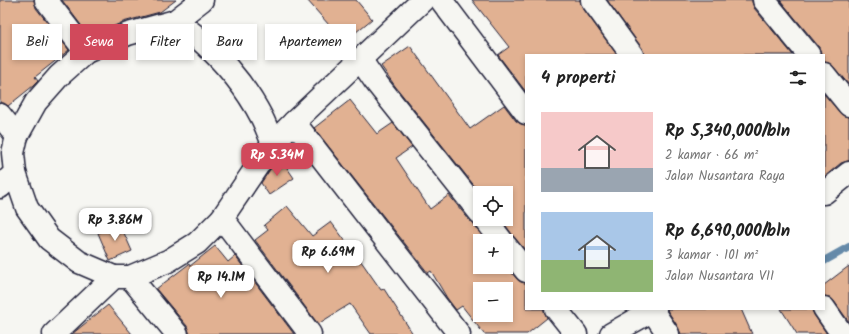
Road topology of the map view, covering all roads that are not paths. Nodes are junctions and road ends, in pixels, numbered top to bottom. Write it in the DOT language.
graph roads {
  1 [pos="46,0"];
  2 [pos="423,0"];
  3 [pos="441,0"];
  4 [pos="592,0"];
  5 [pos="764,0"];
  6 [pos="188,7"];
  7 [pos="70,31"];
  8 [pos="128,34"];
  9 [pos="631,54"];
  10 [pos="808,54"];
  11 [pos="360,59"];
  12 [pos="77,60"];
  13 [pos="825,75"];
  14 [pos="849,105"];
  15 [pos="525,112"];
  16 [pos="0,116"];
  17 [pos="294,122"];
  18 [pos="17,136"];
  19 [pos="273,143"];
  20 [pos="849,174"];
  21 [pos="8,180"];
  22 [pos="825,192"];
  23 [pos="473,204"];
  24 [pos="222,218"];
  25 [pos="490,226"];
  26 [pos="497,234"];
  27 [pos="513,255"];
  28 [pos="525,270"];
  29 [pos="122,277"];
  30 [pos="825,309"];
  31 [pos="557,310"];
  32 [pos="653,310"];
  33 [pos="54,334"];
  34 [pos="176,334"];
  35 [pos="310,334"];
  36 [pos="459,334"];
  37 [pos="576,334"];
  38 [pos="611,334"];
  39 [pos="668,334"];
  40 [pos="842,334"];
  1 -- 7 [label="street"];
  2 -- 11 [label="street"];
  3 -- 15 [label="street"];
  4 -- 9 [label="street"];
  5 -- 10 [label="street"];
  6 -- 8 [label="street"];
  6 -- 19 [label="street"];
  11 -- 17 [label="street"];
  11 -- 23 [label="street"];
  12 -- 18 [label="street"];
  13 -- 14 [label="street"];
  16 -- 18 [label="street"];
  17 -- 19 [label="street"];
  17 -- 36 [label="street"];
  18 -- 21 [label="street"];
  19 -- 24 [label="street"];
  20 -- 22 [label="street"];
  21 -- 29 [label="street"];
  24 -- 29 [label="street"];
  24 -- 35 [label="street"];
  25 -- 26 [label="street"];
  27 -- 28 [label="street"];
  29 -- 33 [label="street"];
  29 -- 34 [label="street"];
  30 -- 40 [label="street"];
  31 -- 37 [label="street"];
  32 -- 38 [label="street"];
  32 -- 39 [label="street"];
}
